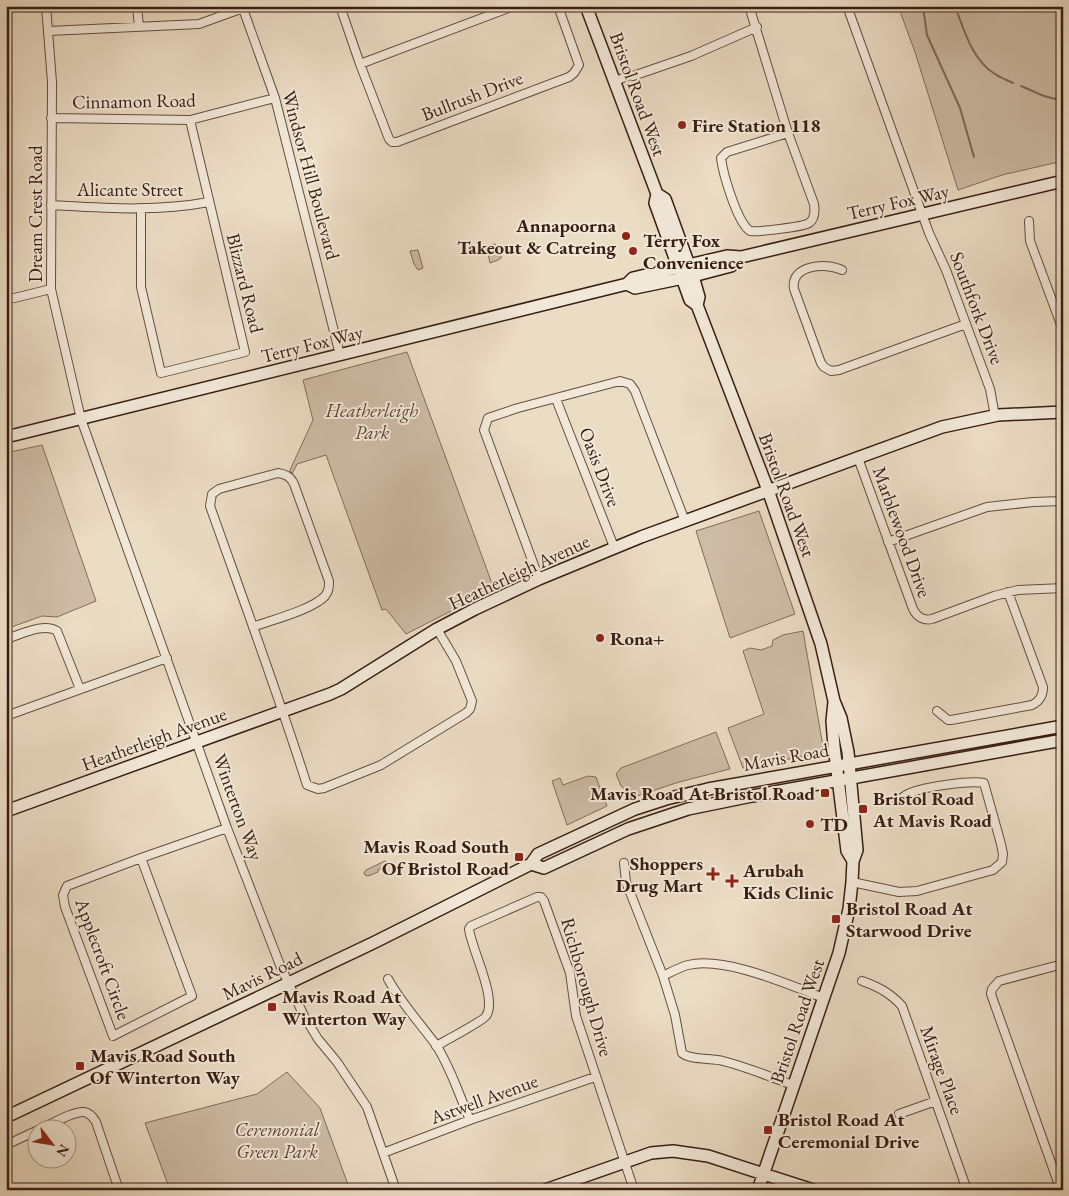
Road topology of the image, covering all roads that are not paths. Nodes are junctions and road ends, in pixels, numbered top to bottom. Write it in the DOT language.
graph roads {
  1 [pos="46,6"];
  2 [pos="137,6"];
  3 [pos="340,6"];
  4 [pos="484,6"];
  5 [pos="514,6"];
  6 [pos="558,6"];
  7 [pos="586,6"];
  8 [pos="749,6"];
  9 [pos="847,6"];
  10 [pos="244,7"];
  11 [pos="488,15"];
  12 [pos="139,27"];
  13 [pos="756,27"];
  14 [pos="49,31"];
  15 [pos="360,64"];
  16 [pos="614,82"];
  17 [pos="275,98"];
  18 [pos="51,118"];
  19 [pos="190,120"];
  20 [pos="788,133"];
  21 [pos="1063,181"];
  22 [pos="209,202"];
  23 [pos="51,205"];
  24 [pos="142,210"];
  25 [pos="922,214"];
  26 [pos="1029,221"];
  27 [pos="842,270"];
  28 [pos="685,272"];
  29 [pos="51,289"];
  30 [pos="6,300"];
  31 [pos="966,324"];
  32 [pos="1063,330"];
  33 [pos="340,355"];
  34 [pos="556,399"];
  35 [pos="1063,412"];
  36 [pos="995,416"];
  37 [pos="81,419"];
  38 [pos="6,437"];
  39 [pos="858,458"];
  40 [pos="768,490"];
  41 [pos="1063,501"];
  42 [pos="685,521"];
  43 [pos="888,542"];
  44 [pos="614,547"];
  45 [pos="539,580"];
  46 [pos="1063,588"];
  47 [pos="1008,592"];
  48 [pos="253,627"];
  49 [pos="436,629"];
  50 [pos="6,639"];
  51 [pos="167,658"];
  52 [pos="80,689"];
  53 [pos="834,701"];
  54 [pos="283,711"];
  55 [pos="937,711"];
  56 [pos="6,716"];
  57 [pos="1063,726"];
  58 [pos="1063,740"];
  59 [pos="198,742"];
  60 [pos="849,764"];
  61 [pos="837,766"];
  62 [pos="851,779"];
  63 [pos="839,781"];
  64 [pos="897,801"];
  65 [pos="6,811"];
  66 [pos="227,828"];
  67 [pos="141,858"];
  68 [pos="853,861"];
  69 [pos="624,863"];
  70 [pos="531,864"];
  71 [pos="852,882"];
  72 [pos="1063,964"];
  73 [pos="663,976"];
  74 [pos="388,979"];
  75 [pos="862,981"];
  76 [pos="288,983"];
  77 [pos="824,998"];
  78 [pos="436,1046"];
  79 [pos="596,1076"];
  80 [pos="793,1085"];
  81 [pos="936,1101"];
  82 [pos="899,1114"];
  83 [pos="6,1117"];
  84 [pos="64,1118"];
  85 [pos="470,1120"];
  86 [pos="28,1135"];
  87 [pos="6,1145"];
  88 [pos="383,1153"];
  89 [pos="624,1162"];
  90 [pos="763,1173"];
  91 [pos="1059,1188"];
  92 [pos="119,1190"];
  93 [pos="396,1190"];
  94 [pos="544,1190"];
  95 [pos="634,1190"];
  96 [pos="758,1190"];
  97 [pos="813,1190"];
  98 [pos="967,1190"];
  1 -- 14 [label="street, Dream Crest Road"];
  2 -- 12 [label="street"];
  3 -- 15 [label="street, Bullrush Drive"];
  4 -- 11 [label="street"];
  5 -- 11 [label="street"];
  6 -- 15 [label="street, Bullrush Drive"];
  7 -- 16 [label="street, Bristol Road West"];
  8 -- 13 [label="street"];
  9 -- 25 [label="street, Southfork Drive"];
  10 -- 12 [label="street"];
  10 -- 17 [label="street, Windsor Hill Boulevard"];
  11 -- 15 [label="street"];
  12 -- 14 [label="street"];
  13 -- 16 [label="street"];
  13 -- 20 [label="street"];
  14 -- 18 [label="street, Dream Crest Road"];
  16 -- 28 [label="street, Bristol Road West"];
  17 -- 19 [label="street, Cinnamon Road"];
  17 -- 33 [label="street, Windsor Hill Boulevard"];
  18 -- 19 [label="street, Cinnamon Road"];
  18 -- 23 [label="street, Dream Crest Road"];
  19 -- 22 [label="street, Blizzard Road"];
  20 -- 20 [label="street"];
  21 -- 25 [label="street, Terry Fox Way"];
  22 -- 24 [label="street, Alicante Street"];
  22 -- 24 [label="street, Blizzard Road"];
  23 -- 24 [label="street, Alicante Street"];
  23 -- 29 [label="street, Dream Crest Road"];
  25 -- 28 [label="street, Terry Fox Way"];
  25 -- 31 [label="street, Southfork Drive"];
  26 -- 32 [label="street"];
  27 -- 31 [label="street"];
  28 -- 33 [label="street, Terry Fox Way"];
  28 -- 40 [label="street, Bristol Road West"];
  29 -- 30 [label="street"];
  29 -- 37 [label="street, Dream Crest Road"];
  31 -- 36 [label="street, Southfork Drive"];
  33 -- 37 [label="street, Terry Fox Way"];
  34 -- 42 [label="street"];
  34 -- 44 [label="street, Oasis Drive"];
  34 -- 45 [label="street"];
  35 -- 36 [label="street, Heatherleigh Avenue"];
  36 -- 39 [label="street, Heatherleigh Avenue"];
  37 -- 38 [label="street, Terry Fox Way"];
  37 -- 51 [label="street, Winterton Way"];
  39 -- 40 [label="street, Heatherleigh Avenue"];
  39 -- 43 [label="street, Marblewood Drive"];
  40 -- 42 [label="street, Heatherleigh Avenue"];
  40 -- 53 [label="street, Bristol Road West"];
  41 -- 43 [label="street"];
  42 -- 44 [label="street, Heatherleigh Avenue"];
  43 -- 47 [label="street, Marblewood Drive"];
  44 -- 45 [label="street, Heatherleigh Avenue"];
  45 -- 49 [label="street, Heatherleigh Avenue"];
  46 -- 47 [label="street, Marblewood Drive"];
  47 -- 55 [label="street"];
  48 -- 48 [label="street"];
  48 -- 54 [label="street"];
  49 -- 54 [label="street, Heatherleigh Avenue"];
  49 -- 54 [label="street"];
  50 -- 52 [label="street"];
  51 -- 52 [label="street"];
  51 -- 59 [label="street, Winterton Way"];
  52 -- 56 [label="street"];
  53 -- 60 [label="street, Bristol Road West"];
  53 -- 61 [label="street, Bristol Road West"];
  54 -- 59 [label="street, Heatherleigh Avenue"];
  57 -- 60 [label="street, Mavis Road"];
  58 -- 62 [label="street, Mavis Road"];
  59 -- 65 [label="street, Heatherleigh Avenue"];
  59 -- 66 [label="street, Winterton Way"];
  60 -- 61 [label="street, Mavis Road"];
  60 -- 62 [label="street, Bristol Road West"];
  61 -- 63 [label="street, Bristol Road West"];
  61 -- 70 [label="street, Mavis Road"];
  62 -- 63 [label="street, Mavis Road"];
  62 -- 68 [label="street, Bristol Road West"];
  63 -- 68 [label="street, Bristol Road West"];
  63 -- 70 [label="street, Mavis Road"];
  64 -- 71 [label="street"];
  66 -- 67 [label="street, Applecroft Circle"];
  66 -- 76 [label="street, Winterton Way"];
  67 -- 67 [label="street, Applecroft Circle"];
  68 -- 71 [label="street, Bristol Road West"];
  69 -- 73 [label="street"];
  70 -- 76 [label="street, Mavis Road"];
  71 -- 77 [label="street, Bristol Road West"];
  72 -- 91 [label="street"];
  73 -- 77 [label="street"];
  73 -- 80 [label="street"];
  74 -- 78 [label="street"];
  75 -- 81 [label="street, Mirage Place"];
  76 -- 83 [label="street, Mavis Road"];
  76 -- 88 [label="street, Winterton Way"];
  77 -- 80 [label="street, Bristol Road West"];
  78 -- 79 [label="street, Richborough Drive"];
  78 -- 85 [label="street"];
  79 -- 85 [label="street, Astwell Avenue"];
  79 -- 89 [label="street, Richborough Drive"];
  80 -- 90 [label="street, Bristol Road West"];
  81 -- 82 [label="street"];
  81 -- 98 [label="street, Mirage Place"];
  84 -- 92 [label="street"];
  85 -- 88 [label="street, Astwell Avenue"];
  86 -- 87 [label="street"];
  88 -- 93 [label="street, Winterton Way"];
  89 -- 90 [label="street"];
  89 -- 94 [label="street"];
  89 -- 95 [label="street, Richborough Drive"];
  90 -- 96 [label="street, Bristol Road West"];
  90 -- 97 [label="street"];
}
